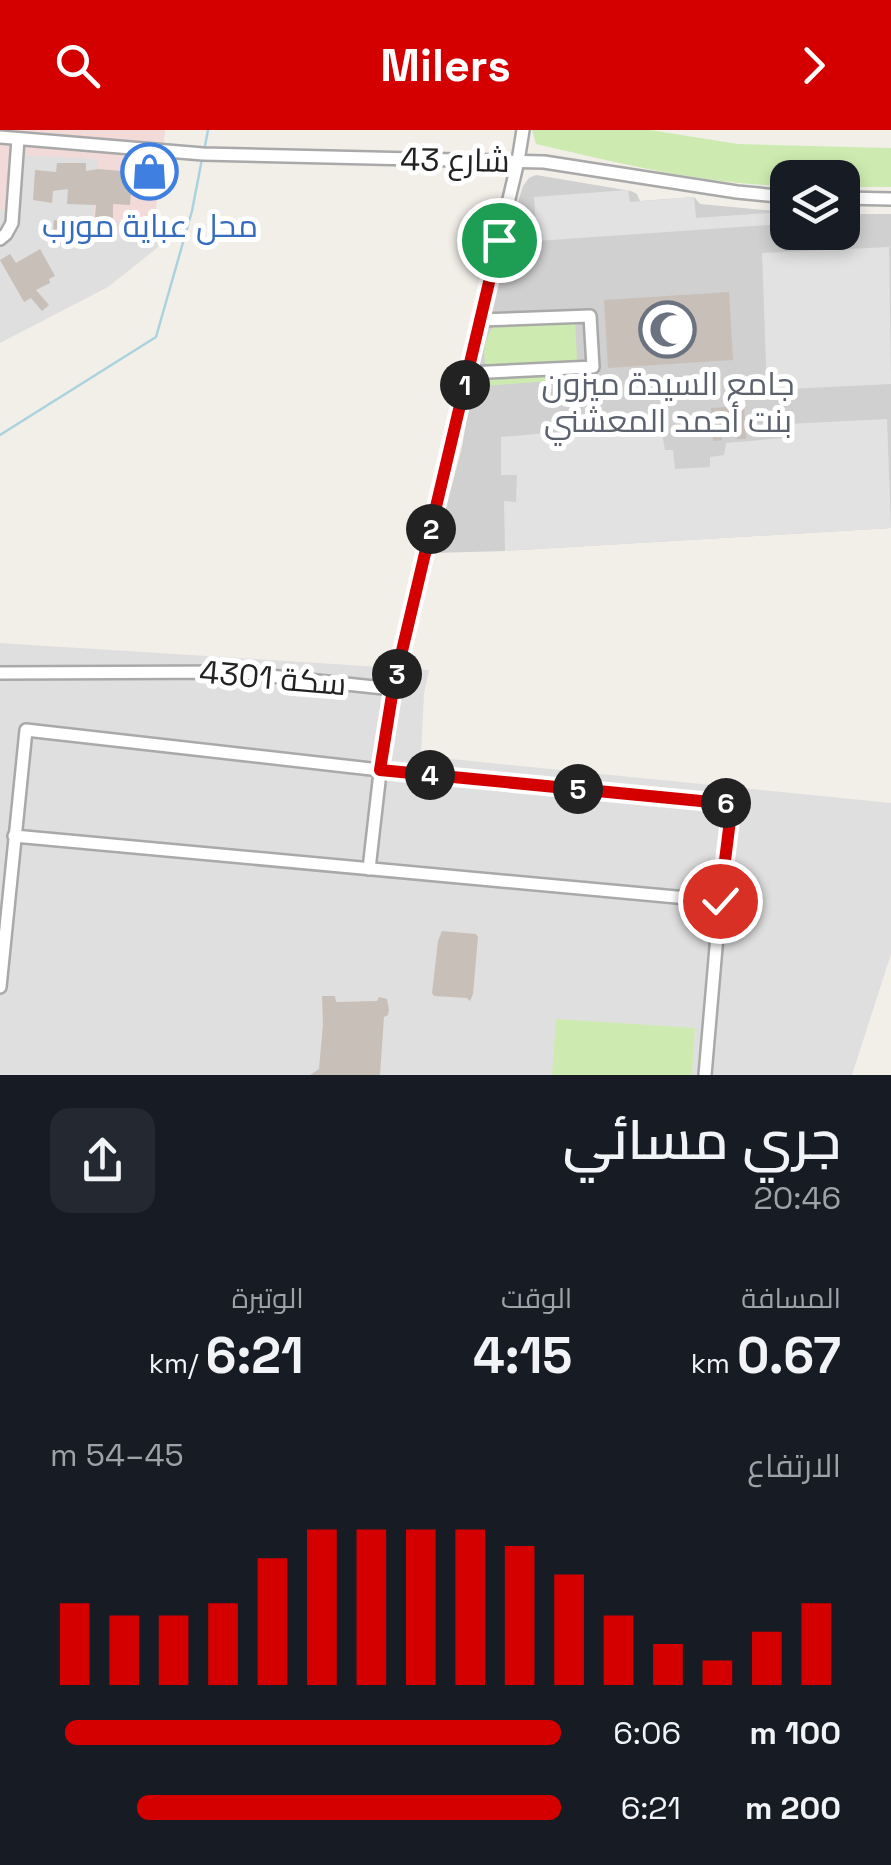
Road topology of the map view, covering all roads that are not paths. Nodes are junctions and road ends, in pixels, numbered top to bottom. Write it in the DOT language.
graph roads {
  1 [pos="522,130"];
  2 [pos="0,137"];
  3 [pos="18,139"];
  4 [pos="518,161"];
  5 [pos="770,195"];
  6 [pos="860,199"];
  7 [pos="891,200"];
  8 [pos="0,239"];
  9 [pos="480,320"];
  10 [pos="468,372"];
  11 [pos="0,672"];
  12 [pos="393,689"];
  13 [pos="380,770"];
  14 [pos="14,836"];
  15 [pos="368,869"];
  16 [pos="720,901"];
  17 [pos="0,987"];
  18 [pos="705,1075"];
  1 -- 4 [label="street, سكة 4301"];
  2 -- 3 [label="street, شارع 43"];
  3 -- 4 [label="street, شارع 43"];
  3 -- 8 [label="street"];
  4 -- 5 [label="street, شارع 43"];
  4 -- 9 [label="street, سكة 4301"];
  6 -- 7 [label="street"];
  9 -- 10 [label="street, سكة 4301"];
  9 -- 10 [label="street"];
  10 -- 12 [label="street, سكة 4301"];
  11 -- 12 [label="street, سكة 4301"];
  12 -- 13 [label="street"];
  13 -- 14 [label="street"];
  13 -- 15 [label="street"];
  13 -- 16 [label="street"];
  14 -- 15 [label="street"];
  14 -- 17 [label="street"];
  15 -- 16 [label="street"];
  16 -- 18 [label="street"];
}
